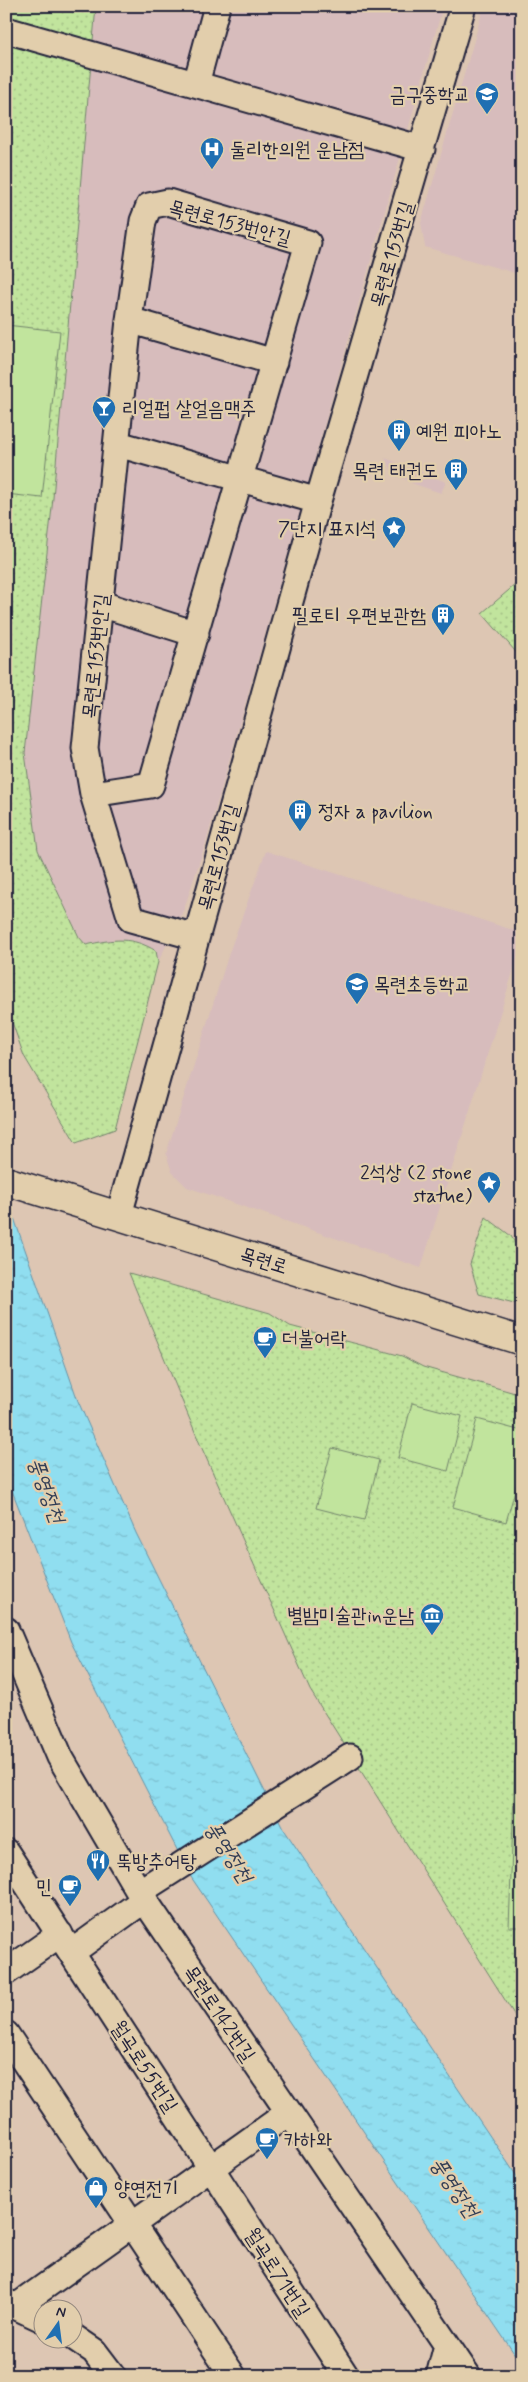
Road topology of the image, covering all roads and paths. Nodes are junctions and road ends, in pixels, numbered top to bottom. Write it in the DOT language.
graph roads {
  1 [pos="217,6"];
  2 [pos="463,6"];
  3 [pos="13,32"];
  4 [pos="196,84"];
  5 [pos="422,149"];
  6 [pos="129,320"];
  7 [pos="274,362"];
  8 [pos="118,444"];
  9 [pos="242,478"];
  10 [pos="318,501"];
  11 [pos="101,604"];
  12 [pos="196,634"];
  13 [pos="94,794"];
  14 [pos="196,937"];
  15 [pos="6,1181"];
  16 [pos="119,1215"];
  17 [pos="522,1341"];
  18 [pos="6,1630"];
  19 [pos="341,1763"];
  20 [pos="6,1852"];
  21 [pos="146,1891"];
  22 [pos="71,1950"];
  23 [pos="6,1972"];
  24 [pos="6,2034"];
  25 [pos="288,2114"];
  26 [pos="211,2168"];
  27 [pos="132,2225"];
  28 [pos="11,2304"];
  29 [pos="32,2314"];
  30 [pos="82,2343"];
  31 [pos="447,2346"];
  32 [pos="114,2376"];
  33 [pos="233,2376"];
  34 [pos="346,2376"];
  35 [pos="439,2376"];
  36 [pos="468,2376"];
  1 -- 4 [label="street"];
  2 -- 5 [label="street, 목련로153번길"];
  3 -- 4 [label="street"];
  4 -- 5 [label="street"];
  5 -- 10 [label="street, 목련로153번길"];
  6 -- 7 [label="street"];
  6 -- 7 [label="street, 목련로153번안길"];
  6 -- 8 [label="street, 목련로153번안길"];
  7 -- 9 [label="street"];
  8 -- 9 [label="street"];
  8 -- 11 [label="street, 목련로153번안길"];
  9 -- 10 [label="street"];
  9 -- 12 [label="street"];
  10 -- 14 [label="street, 목련로153번길"];
  11 -- 12 [label="street"];
  11 -- 13 [label="street, 목련로153번안길"];
  12 -- 13 [label="street"];
  13 -- 14 [label="street, 목련로153번안길"];
  14 -- 16 [label="street, 목련로153번길"];
  15 -- 16 [label="main road, 목련로"];
  16 -- 17 [label="main road, 목련로"];
  18 -- 21 [label="street, 목련로142번길"];
  19 -- 21 [label="street"];
  20 -- 22 [label="street, 월곡로55번길"];
  21 -- 22 [label="street"];
  21 -- 25 [label="street, 목련로142번길"];
  22 -- 23 [label="street"];
  22 -- 26 [label="street, 월곡로55번길"];
  24 -- 27 [label="street"];
  25 -- 26 [label="street"];
  25 -- 31 [label="street, 목련로142번길"];
  26 -- 27 [label="street"];
  26 -- 34 [label="street, 월곡로71번길"];
  27 -- 28 [label="street"];
  27 -- 33 [label="street"];
  28 -- 29 [label="street"];
  30 -- 32 [label="street"];
  31 -- 35 [label="street"];
  31 -- 36 [label="street, 목련로142번길"];
}
